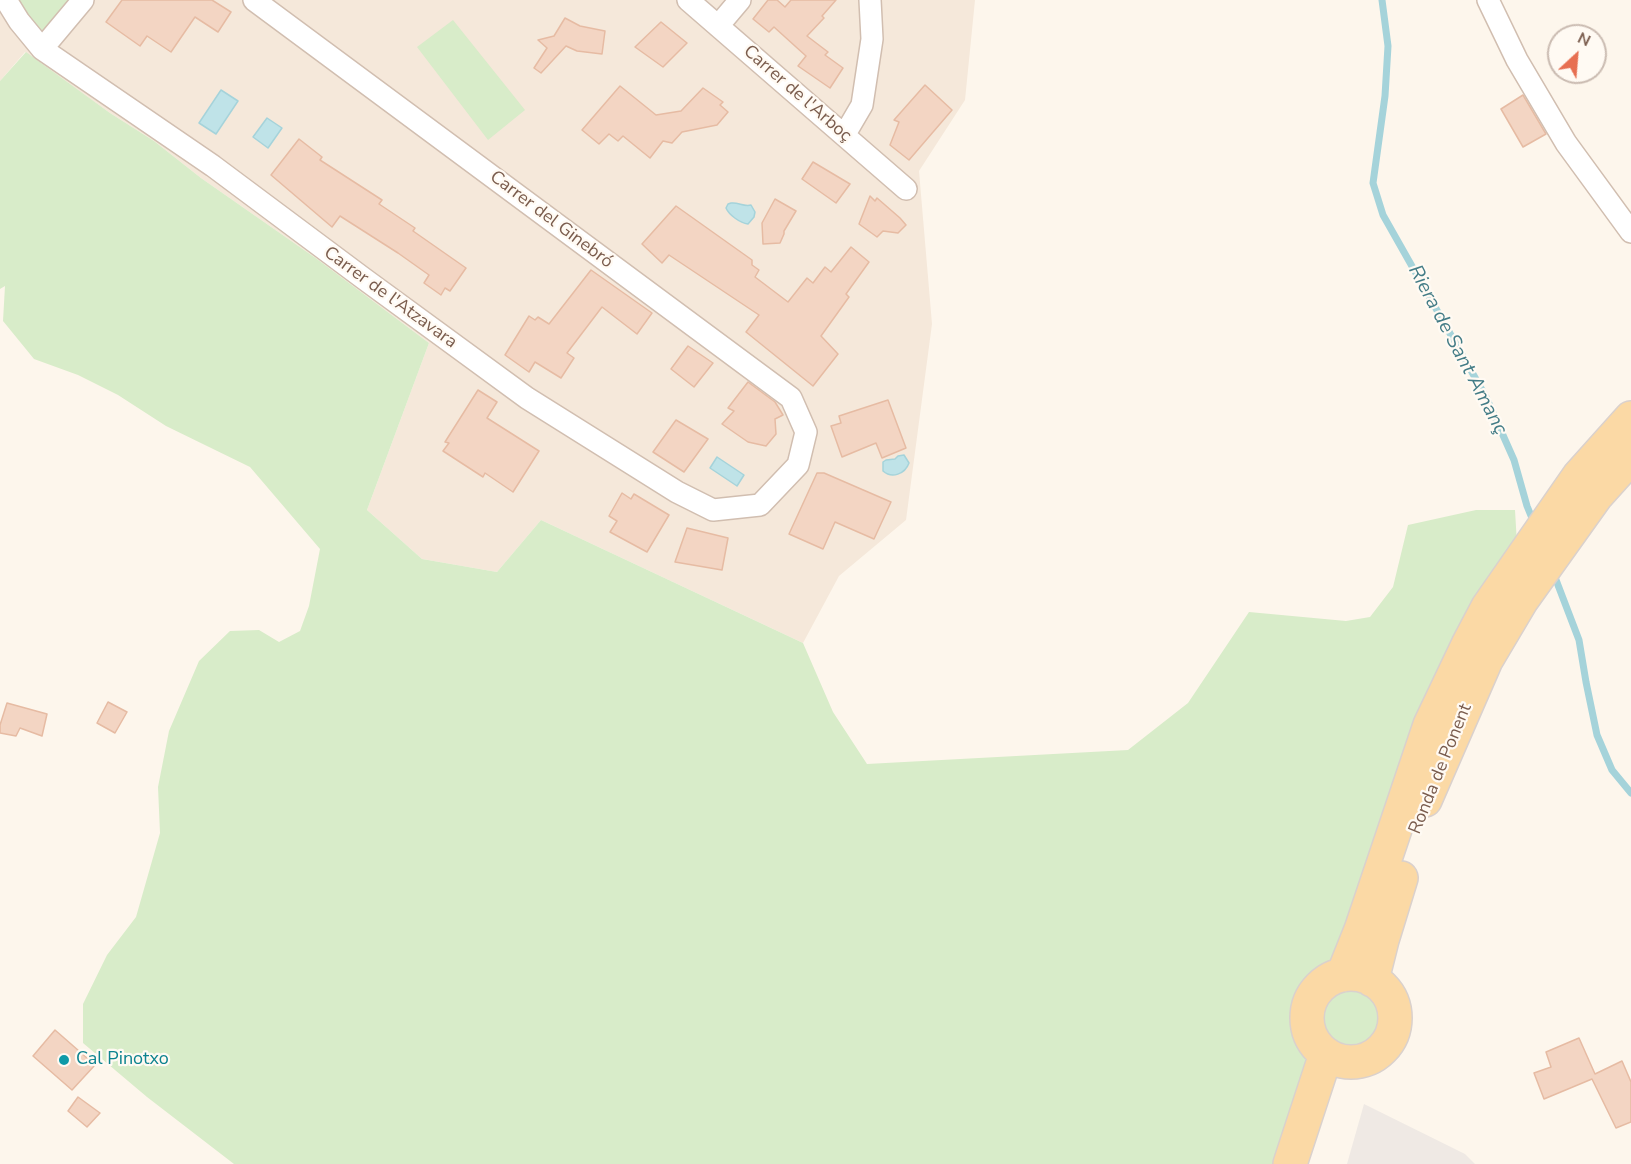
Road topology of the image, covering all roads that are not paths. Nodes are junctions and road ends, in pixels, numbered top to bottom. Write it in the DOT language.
graph roads {
  1 [pos="6,0"];
  2 [pos="83,0"];
  3 [pos="254,0"];
  4 [pos="688,0"];
  5 [pos="740,0"];
  6 [pos="870,0"];
  7 [pos="1488,0"];
  8 [pos="718,26"];
  9 [pos="42,49"];
  10 [pos="845,134"];
  11 [pos="906,189"];
  12 [pos="1631,232"];
  13 [pos="1631,418"];
  14 [pos="1631,457"];
  15 [pos="798,465"];
  16 [pos="1587,486"];
  17 [pos="1358,978"];
  18 [pos="1336,1058"];
  19 [pos="1290,1164"];
  20 [pos="1314,1164"];
  1 -- 9 [label="street, Carrer de l'Atzavara"];
  2 -- 9 [label="street"];
  3 -- 15 [label="street, Carrer del Ginebró"];
  4 -- 8 [label="street, Carrer de l'Arboç"];
  5 -- 8 [label="street"];
  6 -- 10 [label="street"];
  7 -- 12 [label="street"];
  8 -- 10 [label="street, Carrer de l'Arboç"];
  9 -- 15 [label="street, Carrer de l'Atzavara"];
  10 -- 11 [label="street, Carrer de l'Arboç"];
  13 -- 16 [label="main road"];
  14 -- 16 [label="main road"];
  16 -- 17 [label="main road, Ronda de Ponent"];
  17 -- 18 [label="main road"];
  17 -- 18 [label="main road"];
  18 -- 19 [label="main road"];
  18 -- 20 [label="main road"];
}
